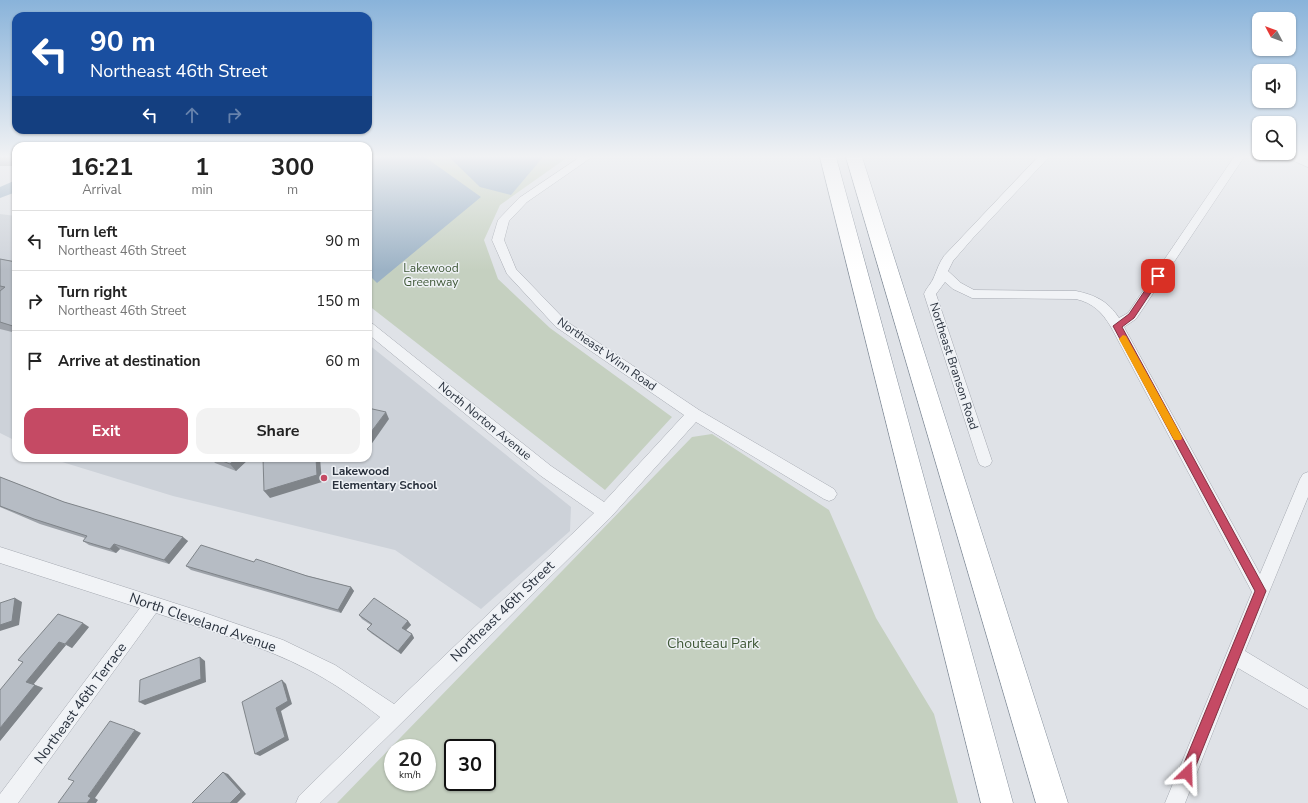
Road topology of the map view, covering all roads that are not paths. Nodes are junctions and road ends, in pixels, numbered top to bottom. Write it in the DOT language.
graph roads {
  1 [pos="531,194"];
  2 [pos="838,194"];
  3 [pos="865,194"];
  4 [pos="1007,194"];
  5 [pos="1214,194"];
  6 [pos="942,273"];
  7 [pos="1117,326"];
  8 [pos="372,330"];
  9 [pos="694,414"];
  10 [pos="985,461"];
  11 [pos="1308,479"];
  12 [pos="829,494"];
  13 [pos="605,512"];
  14 [pos="0,555"];
  15 [pos="1260,591"];
  16 [pos="153,604"];
  17 [pos="1234,655"];
  18 [pos="1308,700"];
  19 [pos="394,716"];
  20 [pos="6,803"];
  21 [pos="306,803"];
  22 [pos="997,803"];
  23 [pos="1052,803"];
  24 [pos="1175,803"];
  1 -- 9 [label="street, Northeast Winn Road"];
  2 -- 22 [label="highway"];
  3 -- 23 [label="highway"];
  4 -- 6 [label="street"];
  5 -- 7 [label="street"];
  6 -- 7 [label="street"];
  6 -- 10 [label="street, Northeast Branson Road"];
  7 -- 15 [label="street"];
  8 -- 13 [label="street, North Norton Avenue"];
  9 -- 12 [label="street, Northeast Winn Road"];
  9 -- 13 [label="street, Northeast 46th Street"];
  11 -- 15 [label="street"];
  13 -- 19 [label="street, Northeast 46th Street"];
  14 -- 16 [label="street, North Cleveland Avenue"];
  15 -- 17 [label="street"];
  16 -- 19 [label="street, North Cleveland Avenue"];
  16 -- 20 [label="street, Northeast 46th Terrace"];
  17 -- 18 [label="street"];
  17 -- 24 [label="street"];
  19 -- 21 [label="street, Northeast 46th Street"];
}
